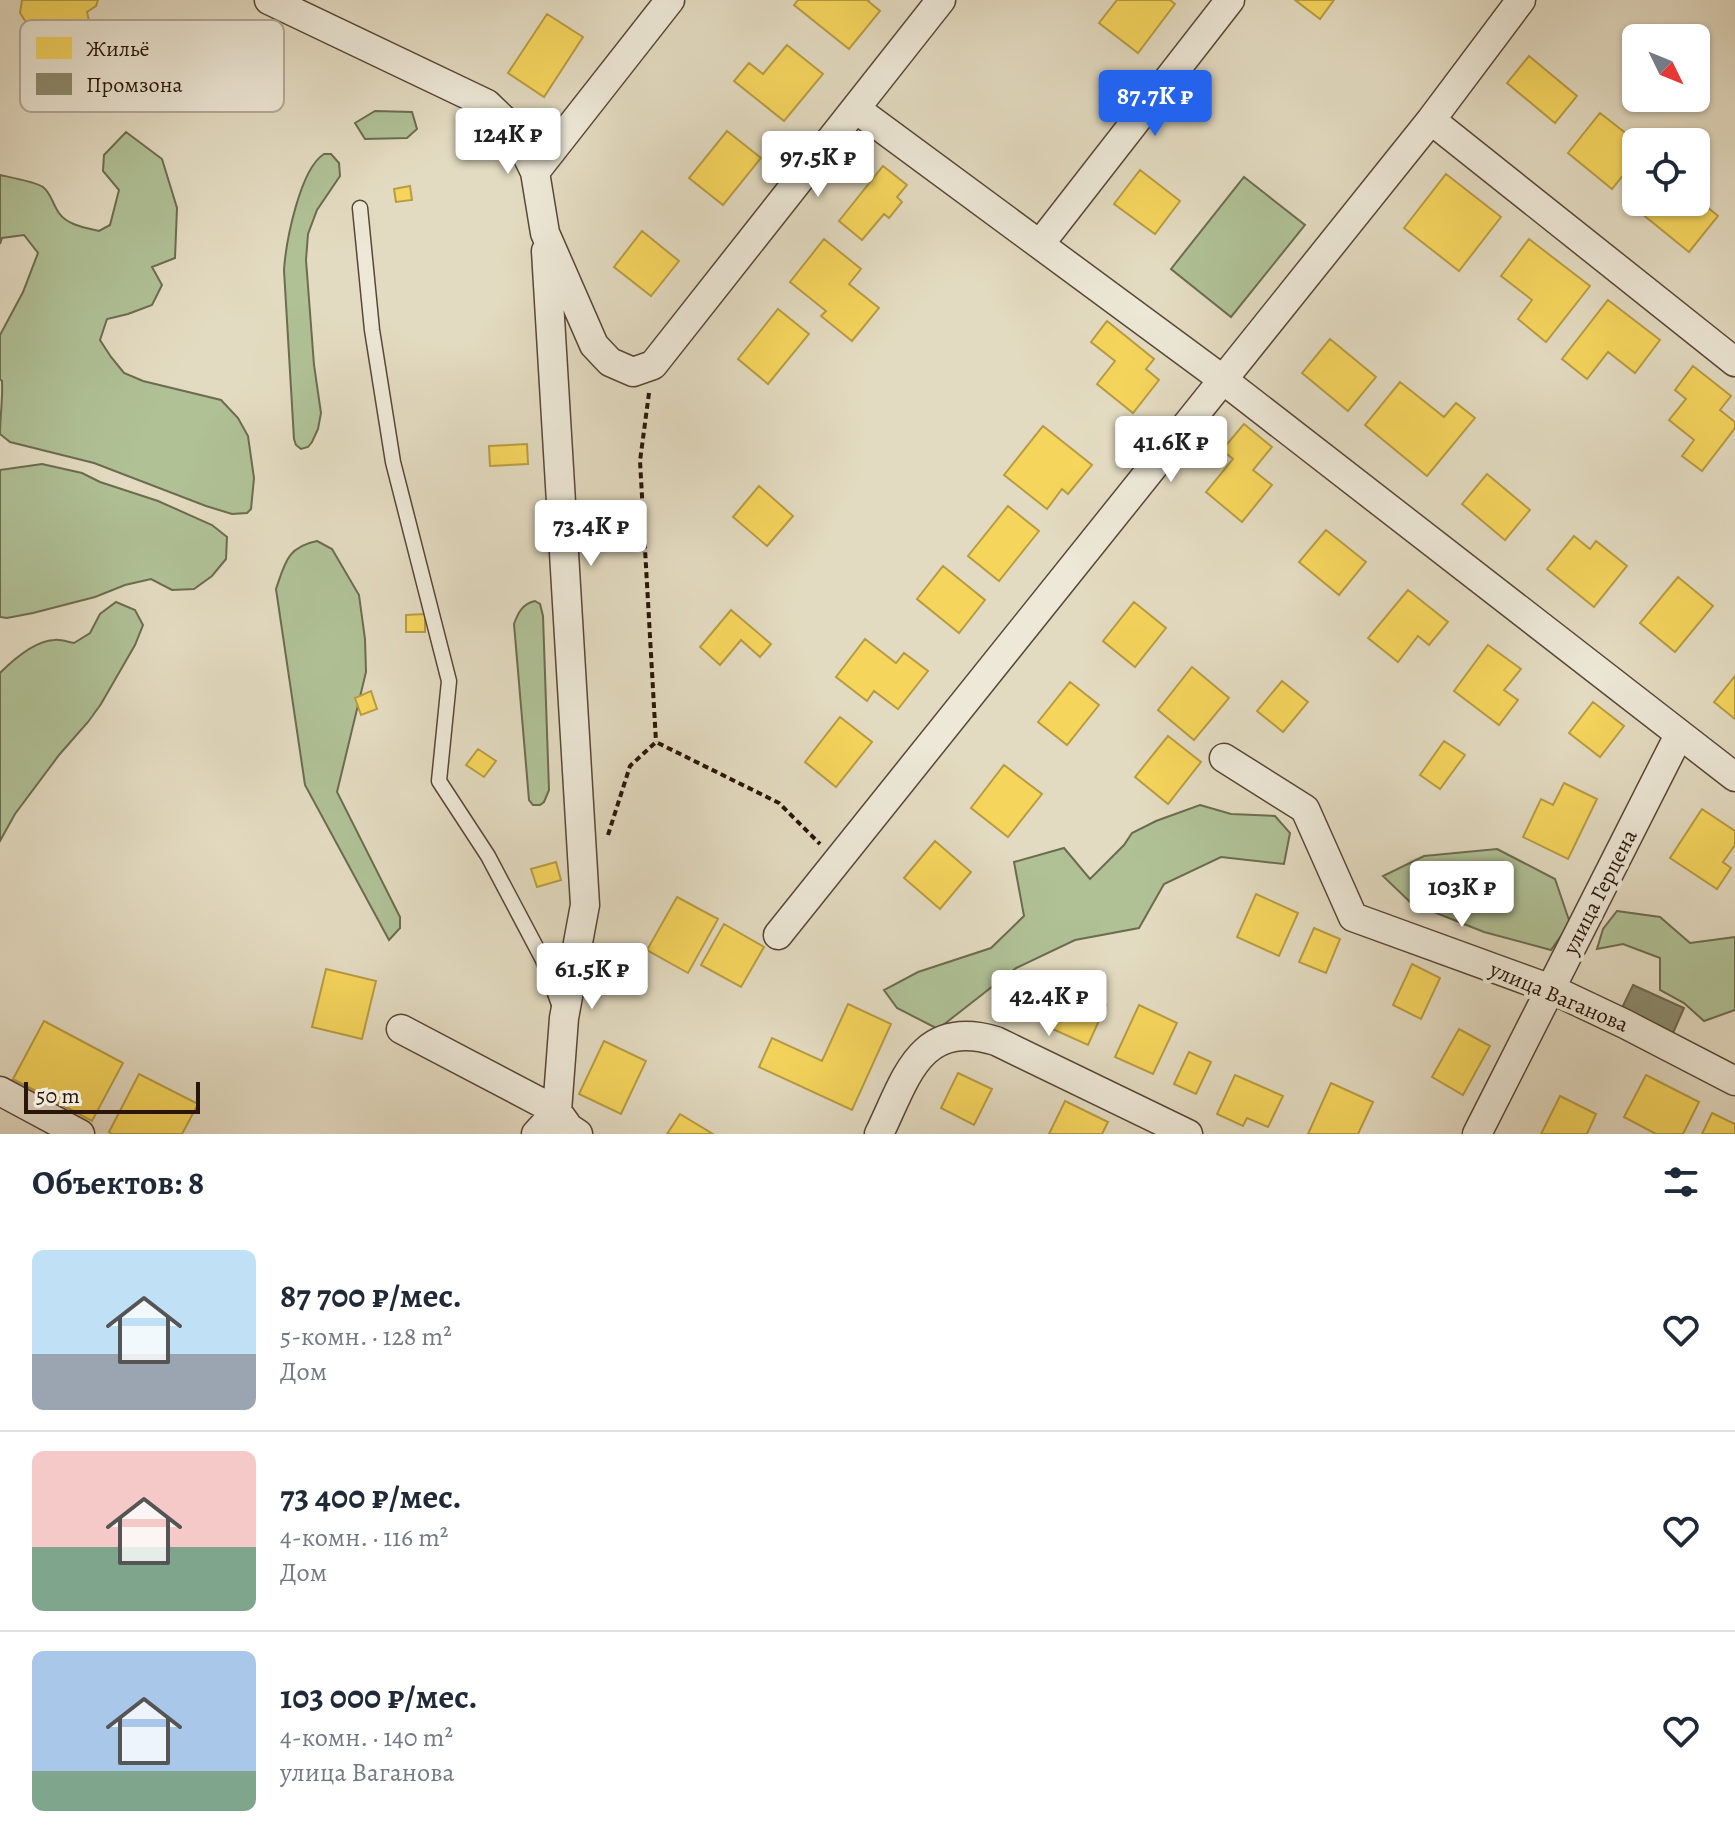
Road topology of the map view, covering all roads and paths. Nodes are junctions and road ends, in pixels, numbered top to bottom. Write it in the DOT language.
graph roads {
  1 [pos="269,0"];
  2 [pos="670,0"];
  3 [pos="941,0"];
  4 [pos="1230,0"];
  5 [pos="1521,0"];
  6 [pos="856,109"];
  7 [pos="1431,120"];
  8 [pos="535,172"];
  9 [pos="360,208"];
  10 [pos="545,233"];
  11 [pos="1040,244"];
  12 [pos="1735,362"];
  13 [pos="653,365"];
  14 [pos="1222,379"];
  15 [pos="1679,735"];
  16 [pos="656,742"];
  17 [pos="1224,758"];
  18 [pos="1735,777"];
  19 [pos="608,836"];
  20 [pos="837,861"];
  21 [pos="778,935"];
  22 [pos="1551,989"];
  23 [pos="564,1018"];
  24 [pos="401,1029"];
  25 [pos="1735,1081"];
  26 [pos="0,1091"];
  27 [pos="557,1111"];
  28 [pos="80,1134"];
  29 [pos="536,1134"];
  30 [pos="578,1134"];
  31 [pos="879,1134"];
  32 [pos="1188,1134"];
  33 [pos="1477,1134"];
  1 -- 8 [label="street"];
  2 -- 8 [label="street"];
  3 -- 6 [label="street"];
  4 -- 11 [label="street"];
  5 -- 7 [label="street"];
  6 -- 11 [label="street"];
  6 -- 13 [label="street"];
  7 -- 12 [label="street"];
  7 -- 14 [label="street"];
  8 -- 10 [label="street"];
  9 -- 23 [label="lane"];
  10 -- 13 [label="street"];
  10 -- 23 [label="street"];
  11 -- 14 [label="street"];
  13 -- 16 [label="path"];
  14 -- 15 [label="street"];
  14 -- 20 [label="street"];
  15 -- 18 [label="street"];
  15 -- 22 [label="street, улица Герцена"];
  16 -- 19 [label="path"];
  16 -- 20 [label="path"];
  17 -- 22 [label="street, улица Ваганова"];
  20 -- 21 [label="street"];
  22 -- 25 [label="street, улица Ваганова"];
  22 -- 33 [label="street, улица Герцена"];
  23 -- 27 [label="street"];
  24 -- 27 [label="street"];
  26 -- 28 [label="street"];
  27 -- 29 [label="street"];
  27 -- 30 [label="street"];
  31 -- 32 [label="street"];
}
